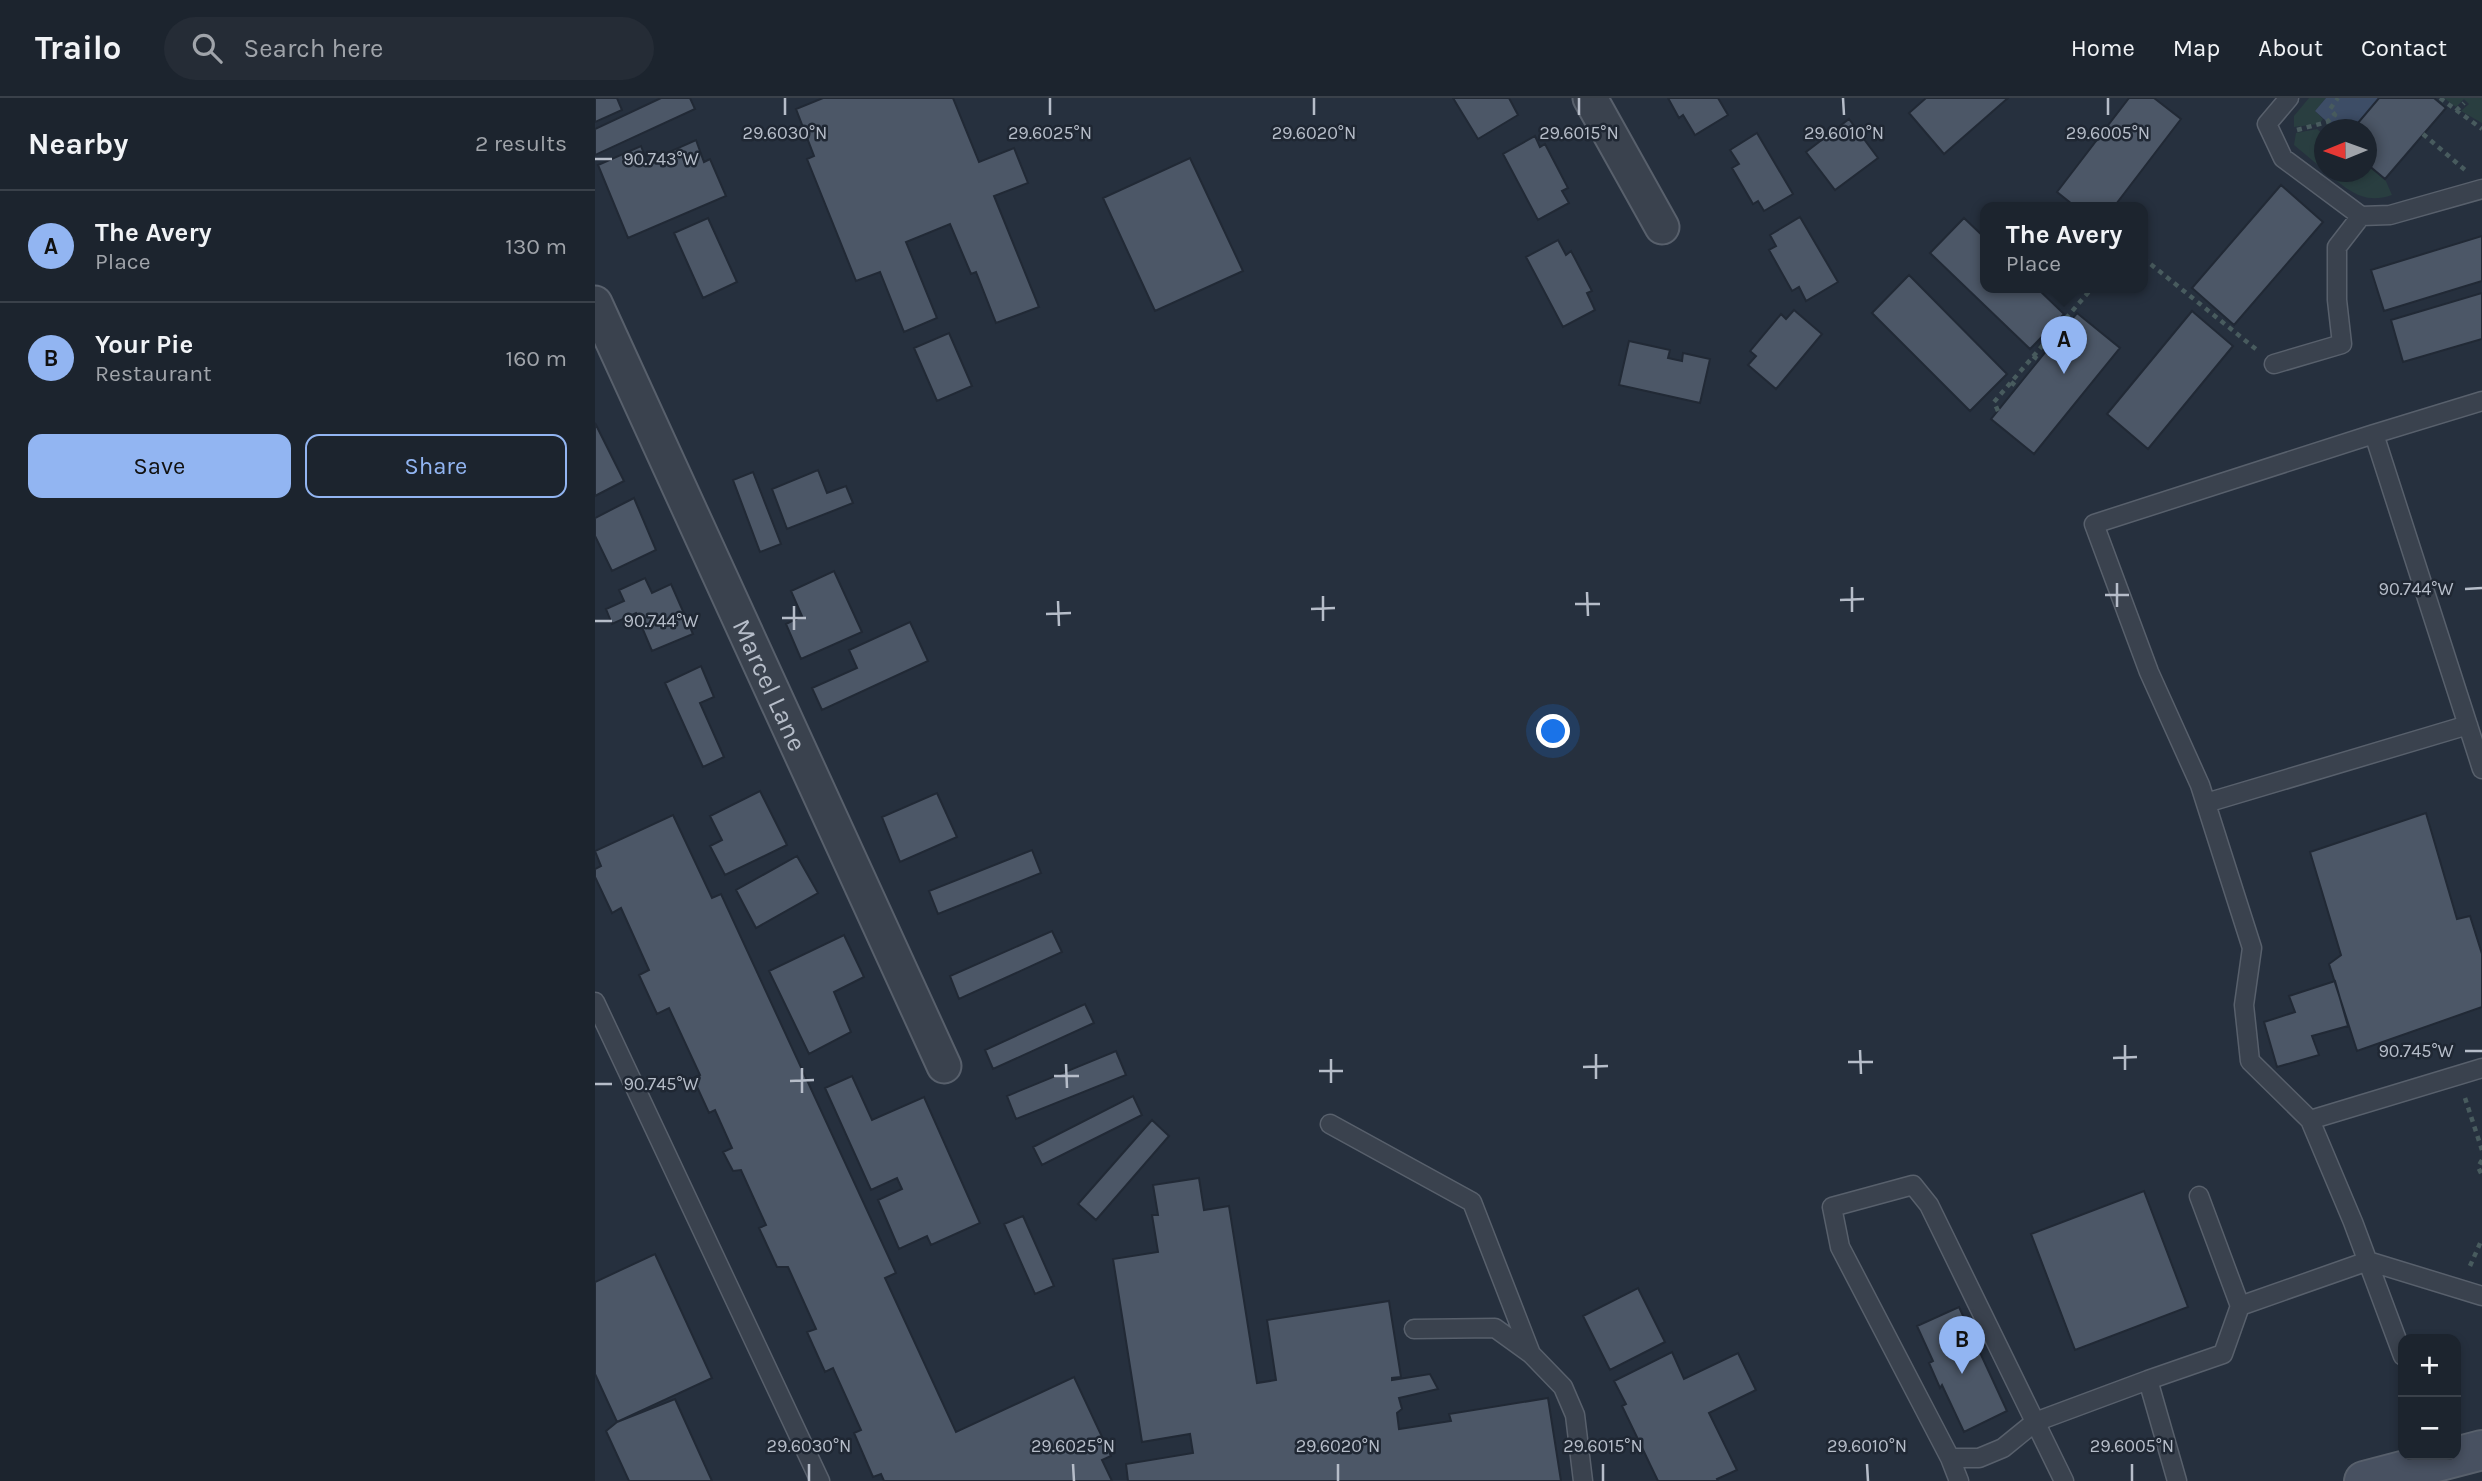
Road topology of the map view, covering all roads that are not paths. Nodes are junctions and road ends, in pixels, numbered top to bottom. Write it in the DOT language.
graph roads {
  1 [pos="1590,98"];
  2 [pos="2278,102"];
  3 [pos="2482,189"];
  4 [pos="2361,216"];
  5 [pos="1662,227"];
  6 [pos="595,303"];
  7 [pos="2274,364"];
  8 [pos="2482,401"];
  9 [pos="2374,434"];
  10 [pos="2468,725"];
  11 [pos="2482,769"];
  12 [pos="2206,803"];
  13 [pos="595,1002"];
  14 [pos="944,1066"];
  15 [pos="2482,1068"];
  16 [pos="2310,1120"];
  17 [pos="1331,1124"];
  18 [pos="2199,1196"];
  19 [pos="2368,1261"];
  20 [pos="2482,1296"];
  21 [pos="2240,1306"];
  22 [pos="1414,1329"];
  23 [pos="2398,1342"];
  24 [pos="1531,1353"];
  25 [pos="2148,1380"];
  26 [pos="2035,1422"];
  27 [pos="2482,1450"];
  28 [pos="2461,1454"];
  29 [pos="1950,1458"];
  30 [pos="2431,1460"];
  31 [pos="820,1481"];
  32 [pos="1583,1481"];
  33 [pos="1959,1481"];
  34 [pos="2064,1481"];
  35 [pos="2177,1481"];
  36 [pos="2364,1481"];
  1 -- 5 [label="street"];
  2 -- 4 [label="lane"];
  3 -- 4 [label="lane"];
  4 -- 7 [label="lane"];
  6 -- 14 [label="street, Marcel Lane"];
  8 -- 9 [label="lane"];
  9 -- 10 [label="lane"];
  9 -- 12 [label="lane"];
  10 -- 11 [label="lane"];
  10 -- 12 [label="lane"];
  12 -- 16 [label="lane"];
  13 -- 31 [label="lane"];
  15 -- 16 [label="lane"];
  16 -- 19 [label="lane"];
  17 -- 24 [label="lane"];
  18 -- 21 [label="lane"];
  19 -- 20 [label="lane"];
  19 -- 21 [label="lane"];
  19 -- 23 [label="lane"];
  21 -- 25 [label="lane"];
  22 -- 24 [label="lane"];
  24 -- 32 [label="lane"];
  25 -- 26 [label="lane"];
  25 -- 35 [label="lane"];
  26 -- 29 [label="lane"];
  26 -- 29 [label="lane"];
  26 -- 34 [label="lane"];
  27 -- 28 [label="main road"];
  29 -- 33 [label="lane"];
  30 -- 36 [label="main road"];
}
